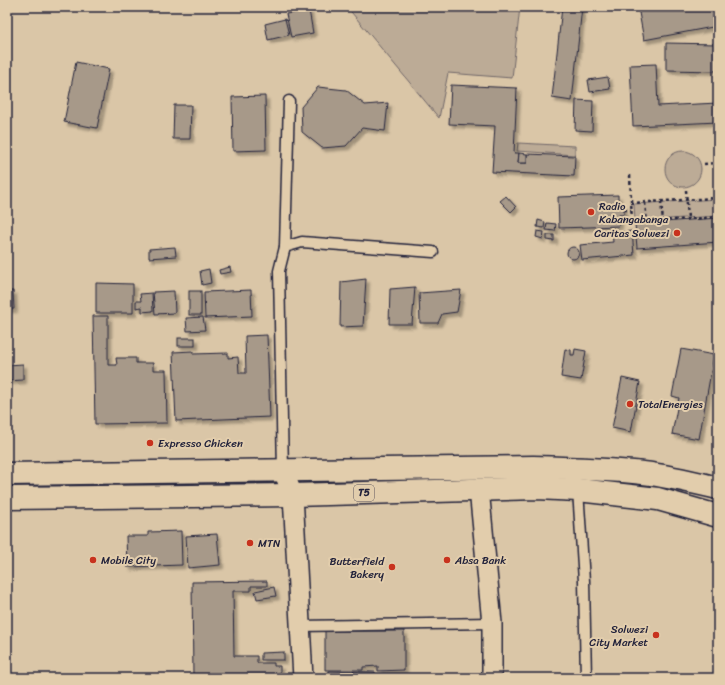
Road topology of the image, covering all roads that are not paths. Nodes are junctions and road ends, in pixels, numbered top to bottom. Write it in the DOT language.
graph roads {
  1 [pos="289,101"];
  2 [pos="285,247"];
  3 [pos="433,252"];
  4 [pos="283,471"];
  5 [pos="7,474"];
  6 [pos="718,488"];
  7 [pos="479,490"];
  8 [pos="578,490"];
  9 [pos="293,495"];
  10 [pos="7,498"];
  11 [pos="718,516"];
  12 [pos="492,623"];
  13 [pos="300,626"];
  14 [pos="303,678"];
  15 [pos="492,678"];
  16 [pos="586,678"];
  1 -- 2 [label="lane"];
  2 -- 3 [label="lane"];
  2 -- 4 [label="lane"];
  4 -- 5 [label="highway, T5"];
  4 -- 6 [label="highway, T5"];
  4 -- 9 [label="street"];
  7 -- 8 [label="highway, T5"];
  7 -- 9 [label="highway, T5"];
  7 -- 12 [label="street"];
  8 -- 11 [label="highway, T5"];
  8 -- 16 [label="lane"];
  9 -- 10 [label="highway, T5"];
  9 -- 13 [label="street"];
  12 -- 13 [label="lane"];
  12 -- 15 [label="street"];
  13 -- 14 [label="street"];
}
